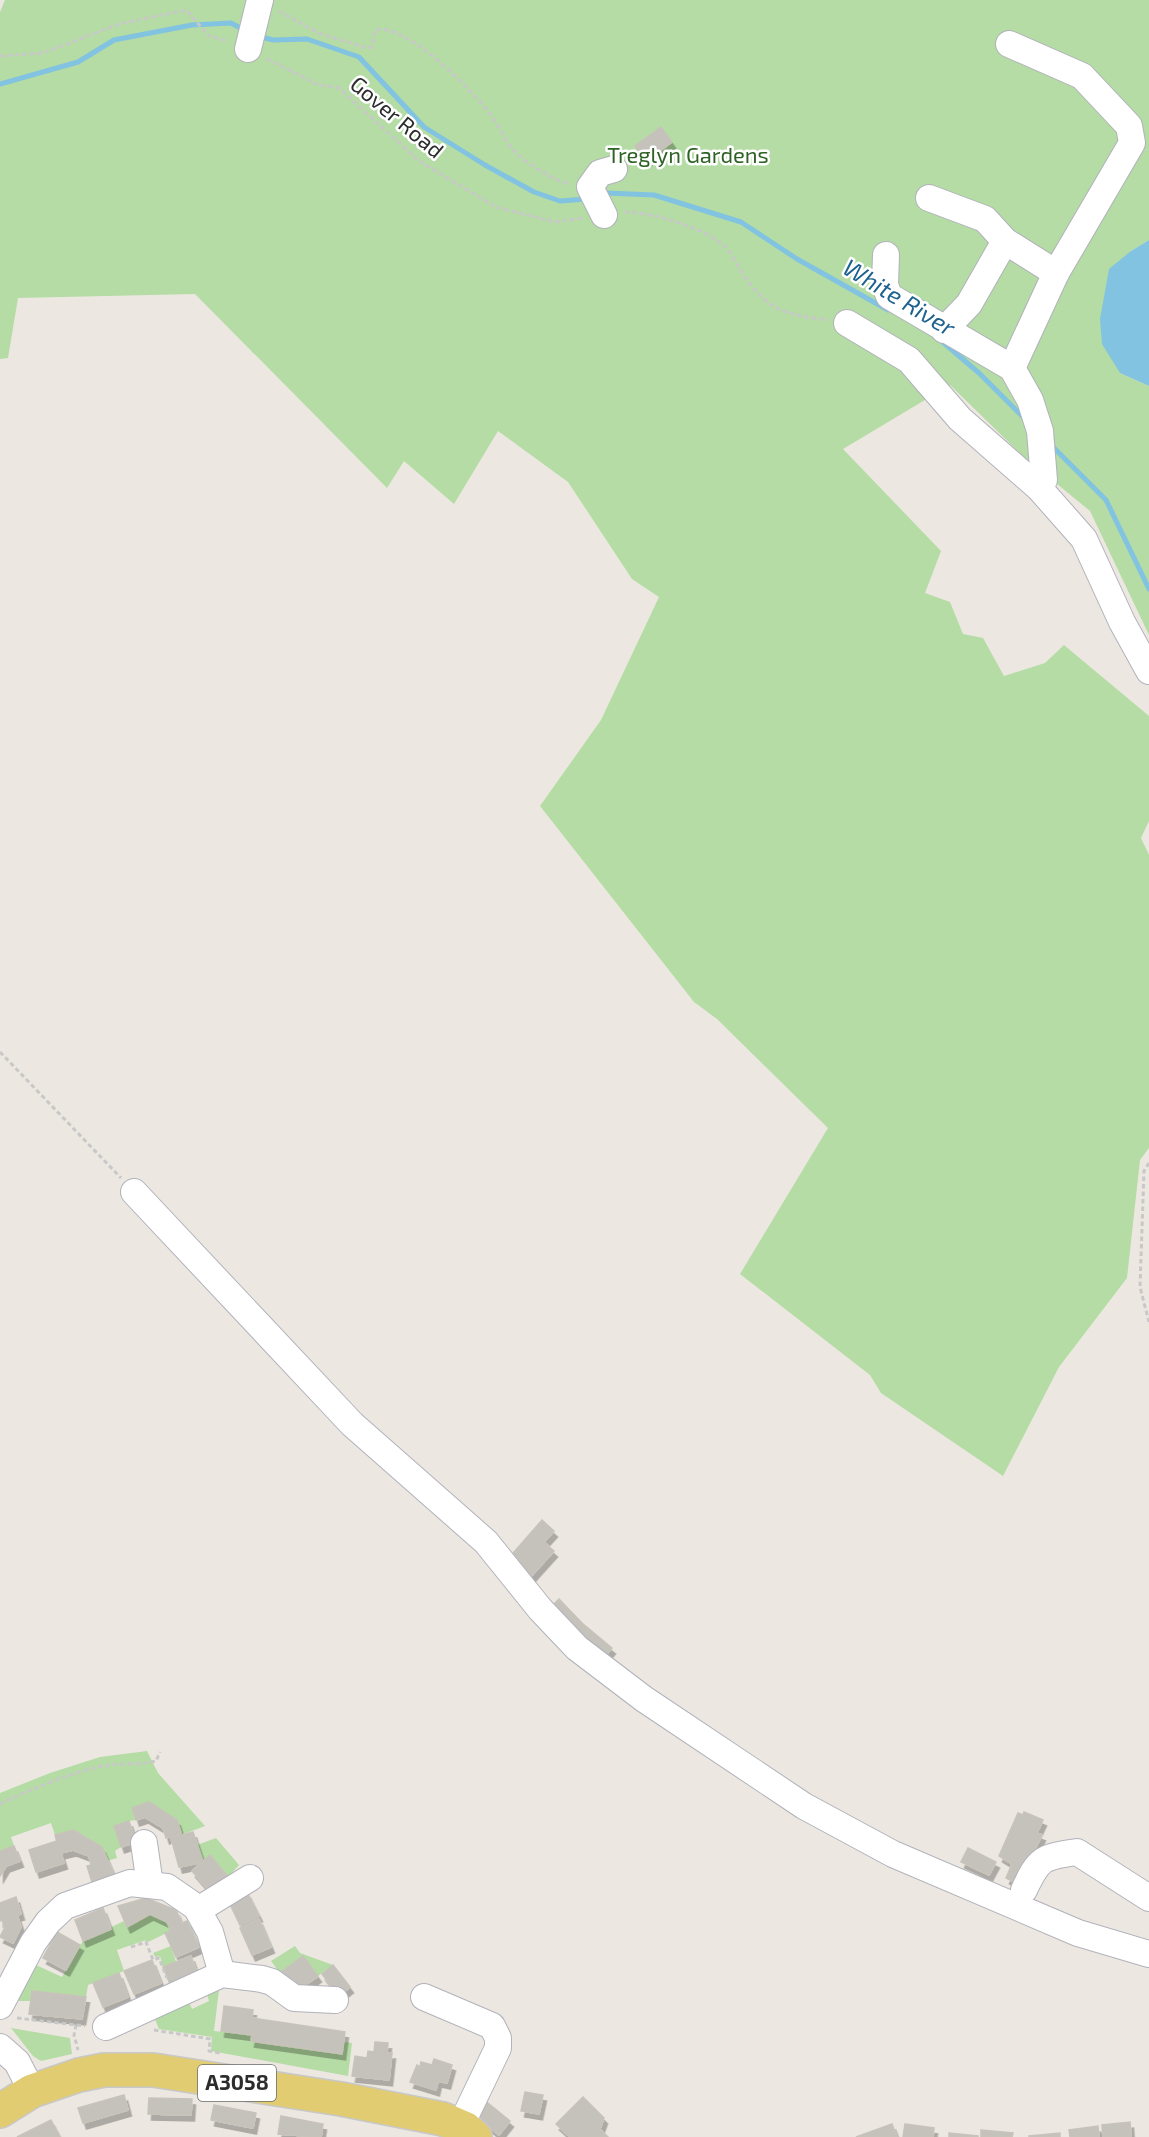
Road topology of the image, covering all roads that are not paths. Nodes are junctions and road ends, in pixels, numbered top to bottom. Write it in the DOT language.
graph roads {
  1 [pos="260,0"];
  2 [pos="251,39"];
  3 [pos="1009,44"];
  4 [pos="614,169"];
  5 [pos="929,198"];
  6 [pos="596,199"];
  7 [pos="1005,241"];
  8 [pos="886,255"];
  9 [pos="1056,273"];
  10 [pos="847,323"];
  11 [pos="944,330"];
  12 [pos="1012,368"];
  13 [pos="1039,488"];
  14 [pos="1149,671"];
  15 [pos="134,1192"];
  16 [pos="144,1843"];
  17 [pos="250,1878"];
  18 [pos="150,1885"];
  19 [pos="1024,1890"];
  20 [pos="1149,1898"];
  21 [pos="198,1910"];
  22 [pos="1149,1953"];
  23 [pos="222,1974"];
  24 [pos="424,1998"];
  25 [pos="335,2000"];
  26 [pos="3,2001"];
  27 [pos="106,2026"];
  28 [pos="0,2047"];
  29 [pos="32,2091"];
  30 [pos="0,2110"];
  31 [pos="467,2132"];
  1 -- 2 [label="street"];
  3 -- 9 [label="street"];
  4 -- 6 [label="street"];
  5 -- 7 [label="street"];
  7 -- 9 [label="street"];
  7 -- 11 [label="street"];
  8 -- 11 [label="street"];
  9 -- 12 [label="street"];
  10 -- 13 [label="street"];
  11 -- 12 [label="street"];
  12 -- 13 [label="street"];
  13 -- 14 [label="street"];
  15 -- 22 [label="street"];
  16 -- 18 [label="street"];
  17 -- 21 [label="street"];
  18 -- 21 [label="street"];
  18 -- 26 [label="street"];
  19 -- 20 [label="street"];
  21 -- 23 [label="street"];
  23 -- 25 [label="street"];
  23 -- 27 [label="street"];
  24 -- 31 [label="street"];
  28 -- 29 [label="street"];
  29 -- 30 [label="main road, A3058"];
  29 -- 31 [label="main road, A3058"];
}
